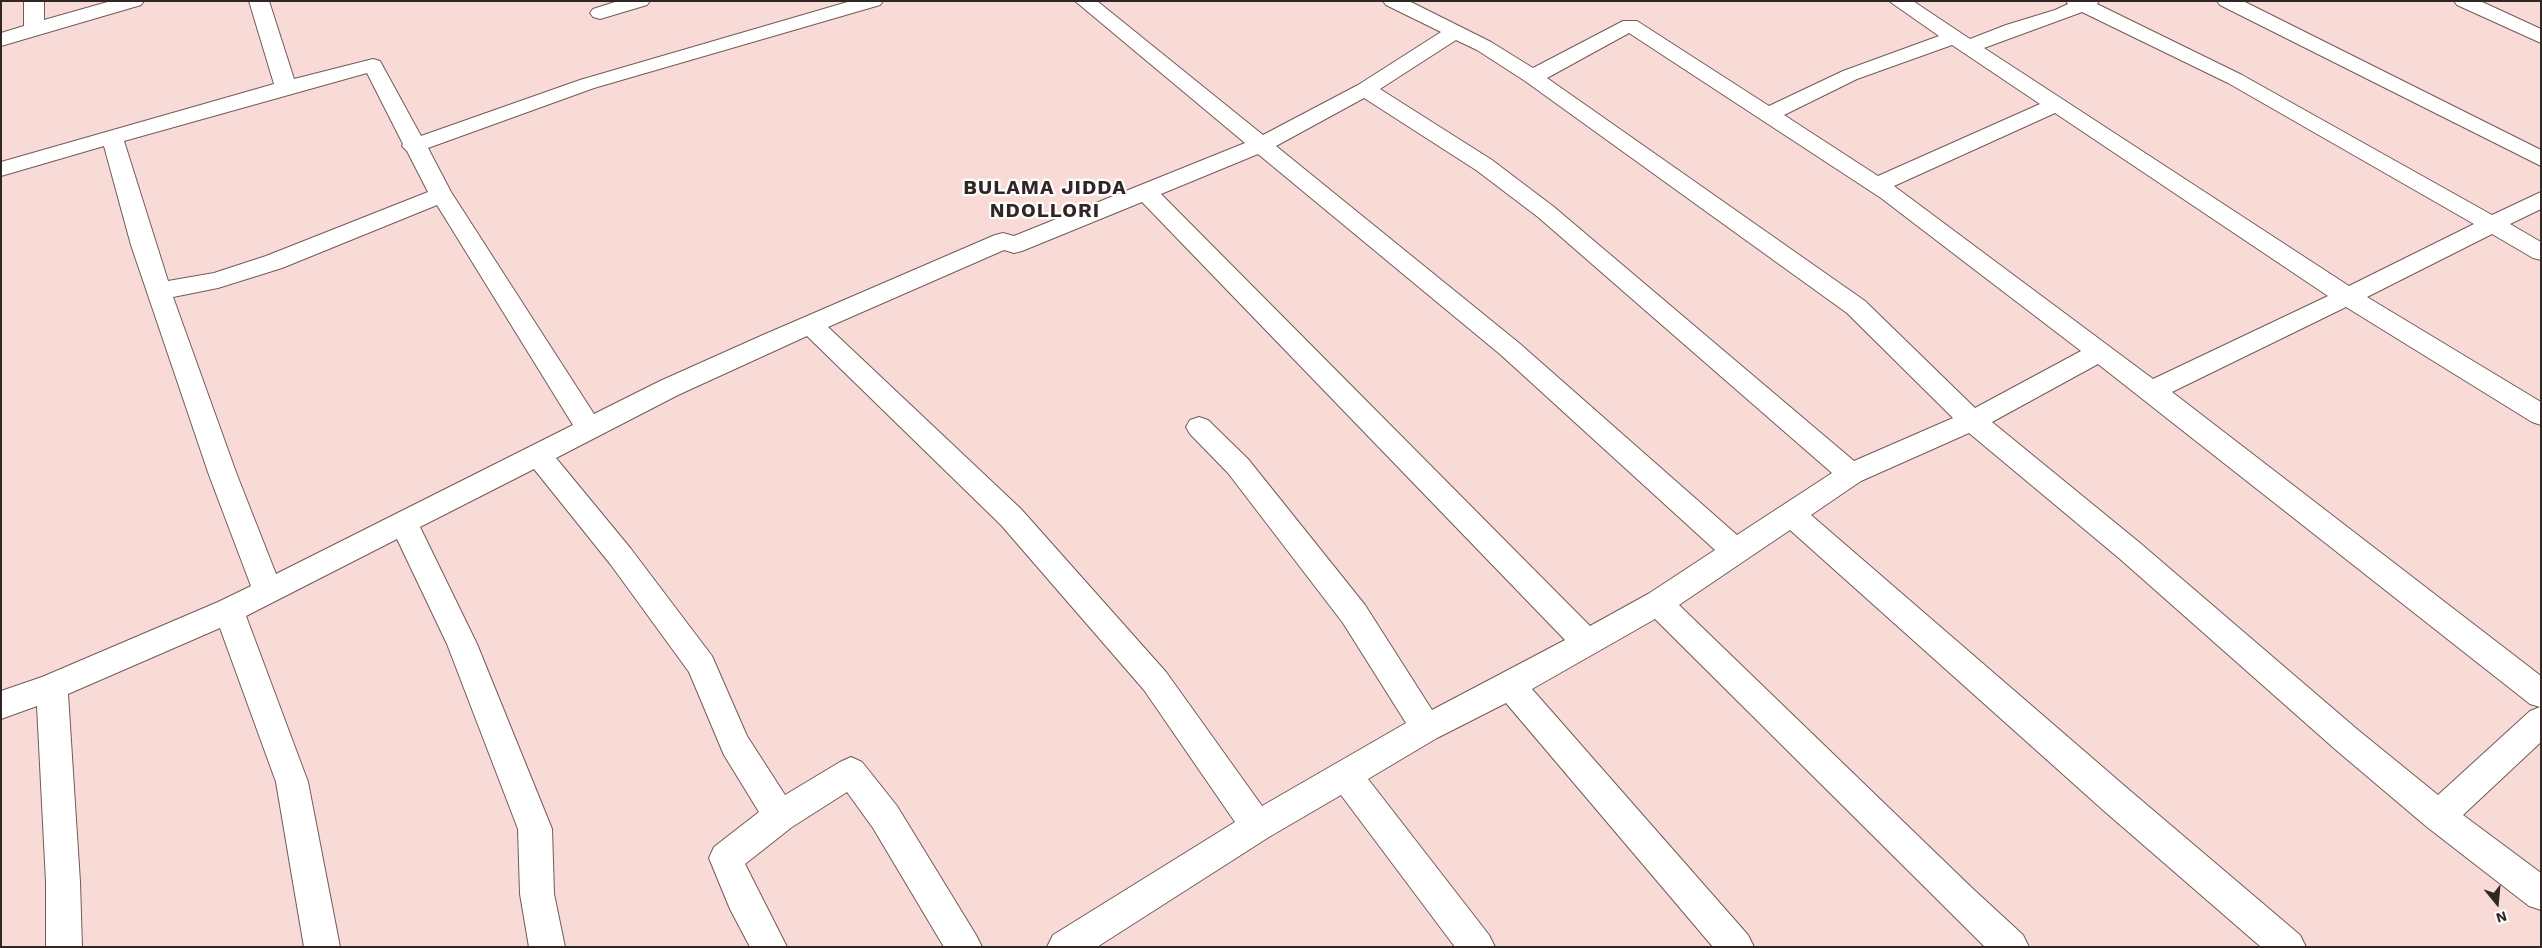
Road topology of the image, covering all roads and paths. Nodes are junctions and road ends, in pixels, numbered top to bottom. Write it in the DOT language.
graph roads {
  1 [pos="34,1"];
  2 [pos="134,1"];
  3 [pos="259,1"];
  4 [pos="640,1"];
  5 [pos="872,1"];
  6 [pos="1085,1"];
  7 [pos="1899,1"];
  8 [pos="2227,1"];
  9 [pos="2464,1"];
  10 [pos="2082,2"];
  11 [pos="1412,4"];
  12 [pos="600,13"];
  13 [pos="34,28"];
  14 [pos="1454,33"];
  15 [pos="2541,37"];
  16 [pos="1,40"];
  17 [pos="1961,42"];
  18 [pos="1532,78"];
  19 [pos="286,88"];
  20 [pos="1365,89"];
  21 [pos="2058,104"];
  22 [pos="1770,114"];
  23 [pos="112,137"];
  24 [pos="1261,145"];
  25 [pos="413,146"];
  26 [pos="2541,159"];
  27 [pos="1,169"];
  28 [pos="1877,185"];
  29 [pos="1146,193"];
  30 [pos="441,195"];
  31 [pos="2541,199"];
  32 [pos="2491,224"];
  33 [pos="2541,252"];
  34 [pos="159,290"];
  35 [pos="2348,297"];
  36 [pos="810,324"];
  37 [pos="2099,352"];
  38 [pos="2151,391"];
  39 [pos="2541,415"];
  40 [pos="1972,421"];
  41 [pos="1199,427"];
  42 [pos="589,428"];
  43 [pos="538,454"];
  44 [pos="1851,474"];
  45 [pos="1791,514"];
  46 [pos="404,521"];
  47 [pos="1735,550"];
  48 [pos="268,591"];
  49 [pos="1658,603"];
  50 [pos="229,611"];
  51 [pos="1587,643"];
  52 [pos="1510,686"];
  53 [pos="52,687"];
  54 [pos="2541,694"];
  55 [pos="1,705"];
  56 [pos="2541,721"];
  57 [pos="1426,728"];
  58 [pos="1345,775"];
  59 [pos="780,816"];
  60 [pos="2439,816"];
  61 [pos="1257,826"];
  62 [pos="2541,894"];
  63 [pos="64,947"];
  64 [pos="322,947"];
  65 [pos="548,947"];
  66 [pos="769,947"];
  67 [pos="964,947"];
  68 [pos="1065,947"];
  69 [pos="1478,947"];
  70 [pos="1736,947"];
  71 [pos="2011,947"];
  72 [pos="2288,947"];
  1 -- 13 [label="street"];
  2 -- 13 [label="street"];
  3 -- 19 [label="street"];
  4 -- 12 [label="street"];
  5 -- 25 [label="street"];
  6 -- 24 [label="street"];
  7 -- 17 [label="street"];
  8 -- 26 [label="street"];
  9 -- 15 [label="street"];
  10 -- 17 [label="street"];
  10 -- 32 [label="street"];
  11 -- 14 [label="street"];
  13 -- 16 [label="street"];
  14 -- 18 [label="street"];
  14 -- 20 [label="street"];
  17 -- 21 [label="street"];
  17 -- 22 [label="street"];
  18 -- 22 [label="street"];
  18 -- 40 [label="street"];
  19 -- 23 [label="street"];
  19 -- 25 [label="street"];
  20 -- 24 [label="street"];
  20 -- 44 [label="street"];
  21 -- 28 [label="street"];
  21 -- 35 [label="street"];
  22 -- 28 [label="street"];
  23 -- 27 [label="street"];
  23 -- 34 [label="street"];
  24 -- 29 [label="street"];
  24 -- 47 [label="street"];
  25 -- 30 [label="street"];
  28 -- 37 [label="street"];
  29 -- 36 [label="street"];
  29 -- 51 [label="street"];
  30 -- 34 [label="street"];
  30 -- 42 [label="street"];
  31 -- 32 [label="street"];
  32 -- 33 [label="street"];
  32 -- 35 [label="street"];
  34 -- 48 [label="street"];
  35 -- 38 [label="street"];
  35 -- 39 [label="street"];
  36 -- 42 [label="street"];
  36 -- 61 [label="street"];
  37 -- 38 [label="street"];
  37 -- 40 [label="street"];
  38 -- 54 [label="street"];
  40 -- 44 [label="street"];
  40 -- 60 [label="street"];
  41 -- 57 [label="street"];
  42 -- 43 [label="street"];
  43 -- 46 [label="street"];
  43 -- 59 [label="street"];
  44 -- 45 [label="street"];
  45 -- 47 [label="street"];
  45 -- 72 [label="street"];
  46 -- 48 [label="street"];
  46 -- 65 [label="street"];
  47 -- 49 [label="street"];
  48 -- 50 [label="street"];
  49 -- 51 [label="street"];
  49 -- 71 [label="street"];
  50 -- 53 [label="street"];
  50 -- 64 [label="street"];
  51 -- 52 [label="street"];
  52 -- 57 [label="street"];
  52 -- 70 [label="street"];
  53 -- 55 [label="street"];
  53 -- 63 [label="street"];
  56 -- 60 [label="street"];
  57 -- 58 [label="street"];
  58 -- 61 [label="street"];
  58 -- 69 [label="street"];
  59 -- 66 [label="street"];
  59 -- 67 [label="street"];
  60 -- 62 [label="street"];
  61 -- 68 [label="street"];
}
